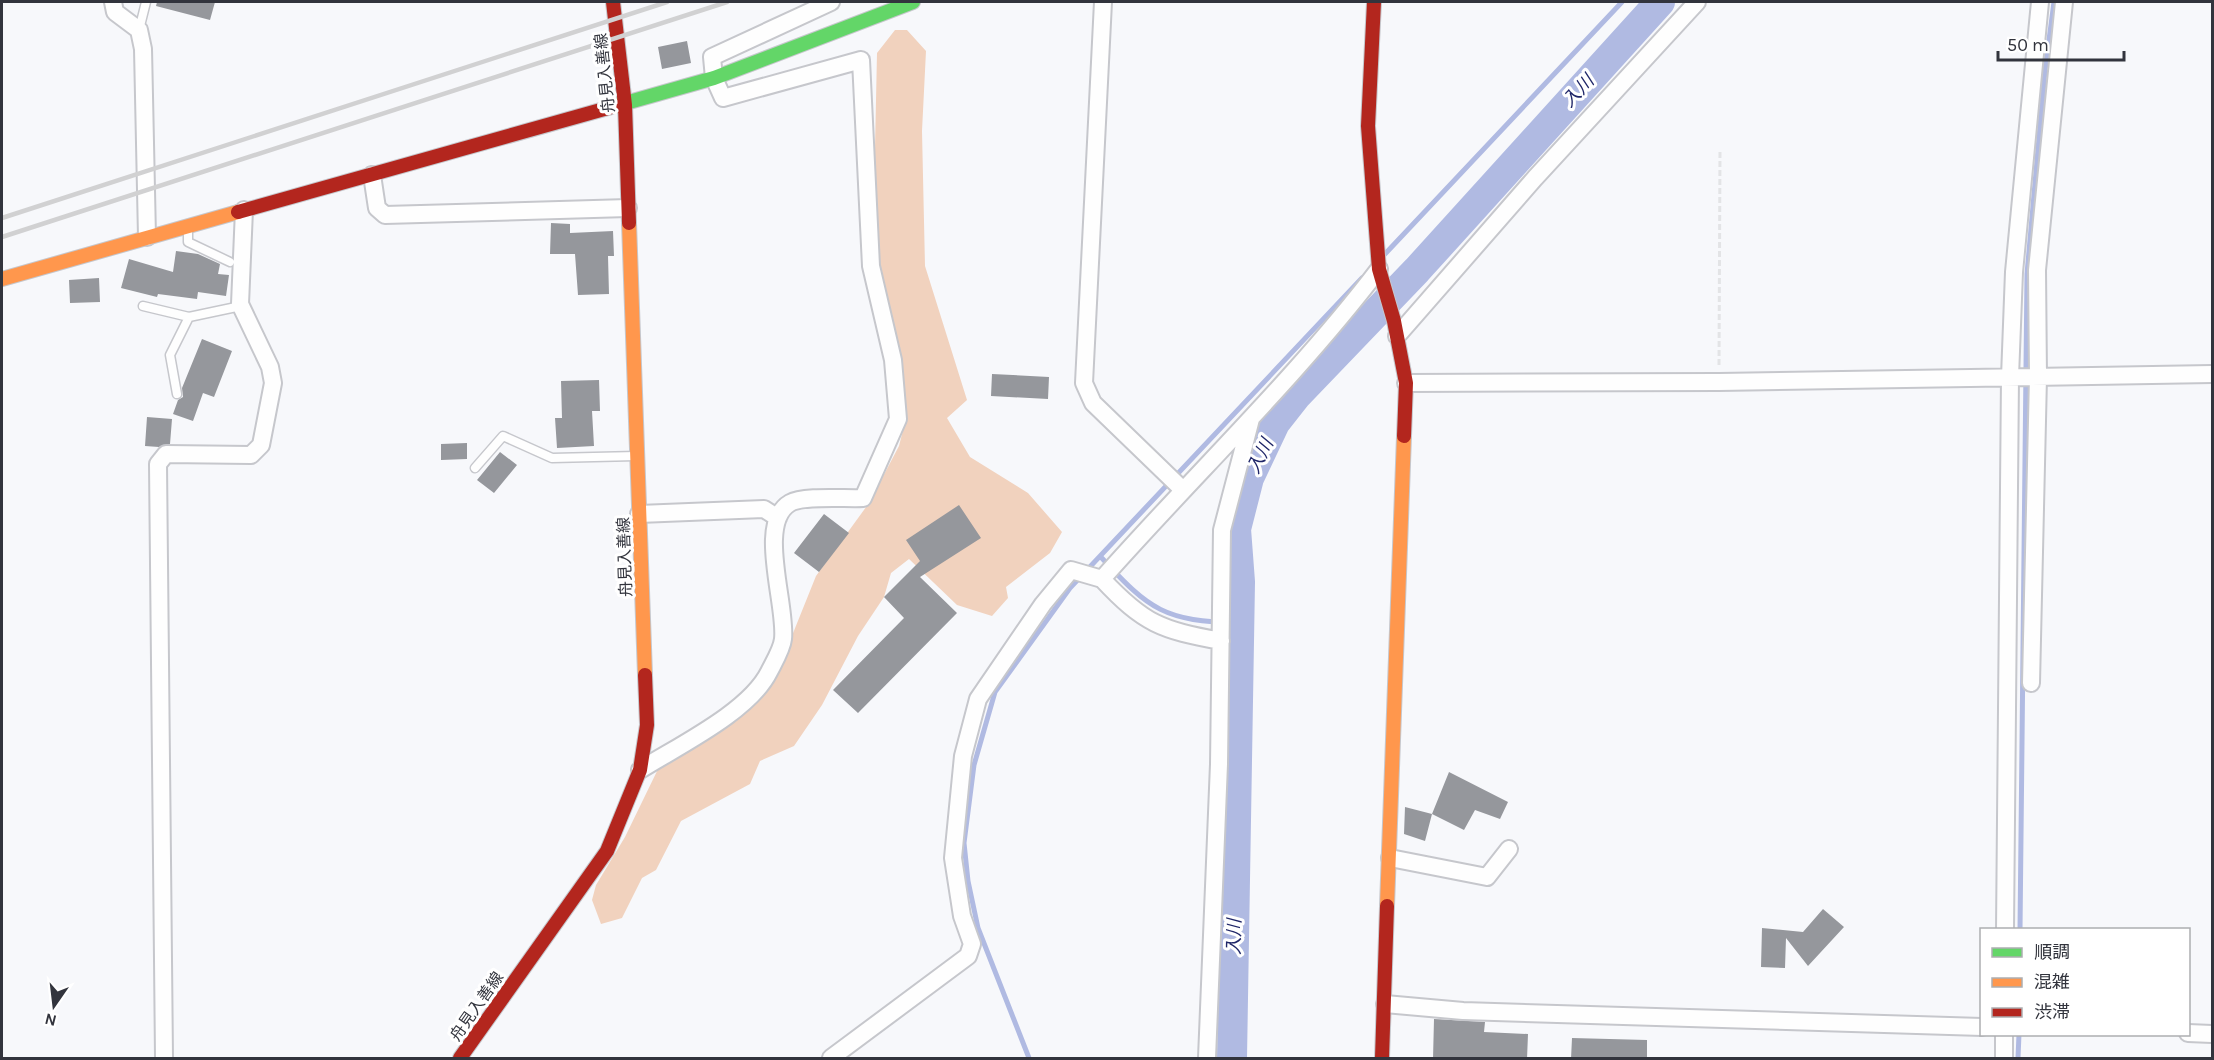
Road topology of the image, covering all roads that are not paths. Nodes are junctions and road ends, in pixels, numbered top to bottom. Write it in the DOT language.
graph roads {
  1 [pos="113,2"];
  2 [pos="146,2"];
  3 [pos="613,2"];
  4 [pos="831,2"];
  5 [pos="913,2"];
  6 [pos="1103,2"];
  7 [pos="1374,2"];
  8 [pos="1697,2"];
  9 [pos="2040,2"];
  10 [pos="2064,2"];
  11 [pos="139,30"];
  12 [pos="714,78"];
  13 [pos="625,105"];
  14 [pos="372,175"];
  15 [pos="628,208"];
  16 [pos="244,210"];
  17 [pos="188,226"];
  18 [pos="147,237"];
  19 [pos="230,262"];
  20 [pos="1381,275"];
  21 [pos="2,279"];
  22 [pos="143,306"];
  23 [pos="241,306"];
  24 [pos="189,317"];
  25 [pos="1395,329"];
  26 [pos="2212,374"];
  27 [pos="2010,377"];
  28 [pos="2038,377"];
  29 [pos="1406,383"];
  30 [pos="177,394"];
  31 [pos="1251,417"];
  32 [pos="637,456"];
  33 [pos="475,468"];
  34 [pos="1182,489"];
  35 [pos="639,514"];
  36 [pos="778,518"];
  37 [pos="1102,579"];
  38 [pos="1221,641"];
  39 [pos="2031,683"];
  40 [pos="640,770"];
  41 [pos="1509,849"];
  42 [pos="1390,858"];
  43 [pos="2005,928"];
  44 [pos="1385,1004"];
  45 [pos="1980,1027"];
  46 [pos="2190,1033"];
  47 [pos="2212,1034"];
  48 [pos="2004,1036"];
  49 [pos="164,1059"];
  50 [pos="459,1059"];
  51 [pos="831,1059"];
  52 [pos="1207,1059"];
  53 [pos="1382,1059"];
  54 [pos="2004,1059"];
  1 -- 11 [label="street"];
  2 -- 11 [label="lane"];
  3 -- 13 [label="street, 舟見入善線"];
  4 -- 12 [label="street"];
  5 -- 12 [label="street"];
  6 -- 34 [label="street"];
  7 -- 20 [label="street"];
  8 -- 25 [label="street"];
  9 -- 27 [label="street"];
  10 -- 28 [label="street"];
  11 -- 18 [label="street"];
  12 -- 13 [label="street"];
  12 -- 36 [label="street"];
  13 -- 14 [label="street"];
  13 -- 15 [label="street, 舟見入善線"];
  14 -- 15 [label="street"];
  14 -- 16 [label="street"];
  15 -- 32 [label="street, 舟見入善線"];
  16 -- 17 [label="street"];
  16 -- 23 [label="street"];
  17 -- 18 [label="street"];
  17 -- 19 [label="lane"];
  18 -- 21 [label="street"];
  20 -- 25 [label="street"];
  20 -- 31 [label="street"];
  22 -- 24 [label="lane"];
  23 -- 24 [label="lane"];
  23 -- 49 [label="street"];
  24 -- 30 [label="lane"];
  25 -- 29 [label="street"];
  26 -- 28 [label="street"];
  27 -- 28 [label="street"];
  27 -- 29 [label="street"];
  27 -- 43 [label="street"];
  28 -- 39 [label="street"];
  29 -- 42 [label="street"];
  31 -- 34 [label="street"];
  31 -- 38 [label="street"];
  32 -- 33 [label="lane"];
  32 -- 35 [label="street, 舟見入善線"];
  34 -- 37 [label="street"];
  35 -- 36 [label="street"];
  35 -- 40 [label="street, 舟見入善線"];
  36 -- 40 [label="street"];
  37 -- 38 [label="street"];
  37 -- 51 [label="street"];
  38 -- 52 [label="street"];
  40 -- 50 [label="street, 舟見入善線"];
  41 -- 42 [label="street"];
  42 -- 44 [label="street"];
  44 -- 45 [label="street"];
  44 -- 53 [label="street"];
  46 -- 47 [label="street"];
  48 -- 54 [label="street"];
}
